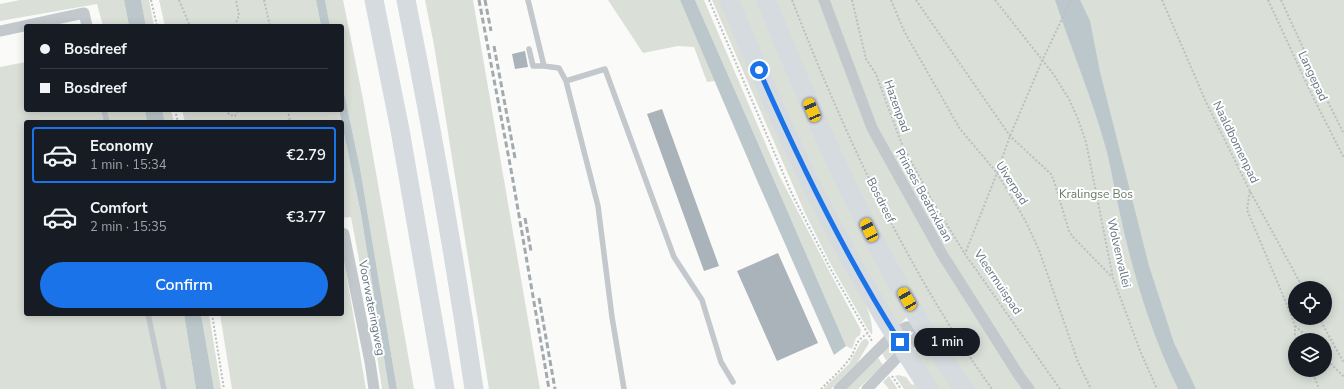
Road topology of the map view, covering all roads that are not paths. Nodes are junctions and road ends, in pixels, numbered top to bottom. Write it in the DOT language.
graph roads {
  1 [pos="374,0"];
  2 [pos="406,0"];
  3 [pos="528,0"];
  4 [pos="729,0"];
  5 [pos="766,0"];
  6 [pos="824,0"];
  7 [pos="33,24"];
  8 [pos="87,24"];
  9 [pos="24,26"];
  10 [pos="0,31"];
  11 [pos="529,48"];
  12 [pos="544,66"];
  13 [pos="566,81"];
  14 [pos="344,234"];
  15 [pos="148,316"];
  16 [pos="923,326"];
  17 [pos="894,333"];
  18 [pos="905,350"];
  19 [pos="732,382"];
  20 [pos="164,389"];
  21 [pos="374,389"];
  22 [pos="445,389"];
  23 [pos="474,389"];
  24 [pos="624,389"];
  25 [pos="839,389"];
  26 [pos="867,389"];
  27 [pos="929,389"];
  28 [pos="964,389"];
  29 [pos="1029,389"];
  1 -- 22 [label="highway"];
  2 -- 23 [label="highway"];
  3 -- 12 [label="lane"];
  4 -- 17 [label="highway"];
  5 -- 16 [label="highway, Bosdreef"];
  6 -- 29 [label="street, Prinses Beatrixlaan"];
  7 -- 8 [label="street"];
  9 -- 10 [label="street"];
  11 -- 12 [label="lane"];
  12 -- 13 [label="lane"];
  13 -- 19 [label="lane"];
  13 -- 24 [label="lane"];
  14 -- 21 [label="street, Voorwateringweg"];
  15 -- 20 [label="lane"];
  16 -- 17 [label="street"];
  16 -- 18 [label="street"];
  16 -- 28 [label="highway, Bosdreef"];
  17 -- 18 [label="highway"];
  17 -- 25 [label="street"];
  18 -- 26 [label="street"];
  18 -- 27 [label="highway"];
}
